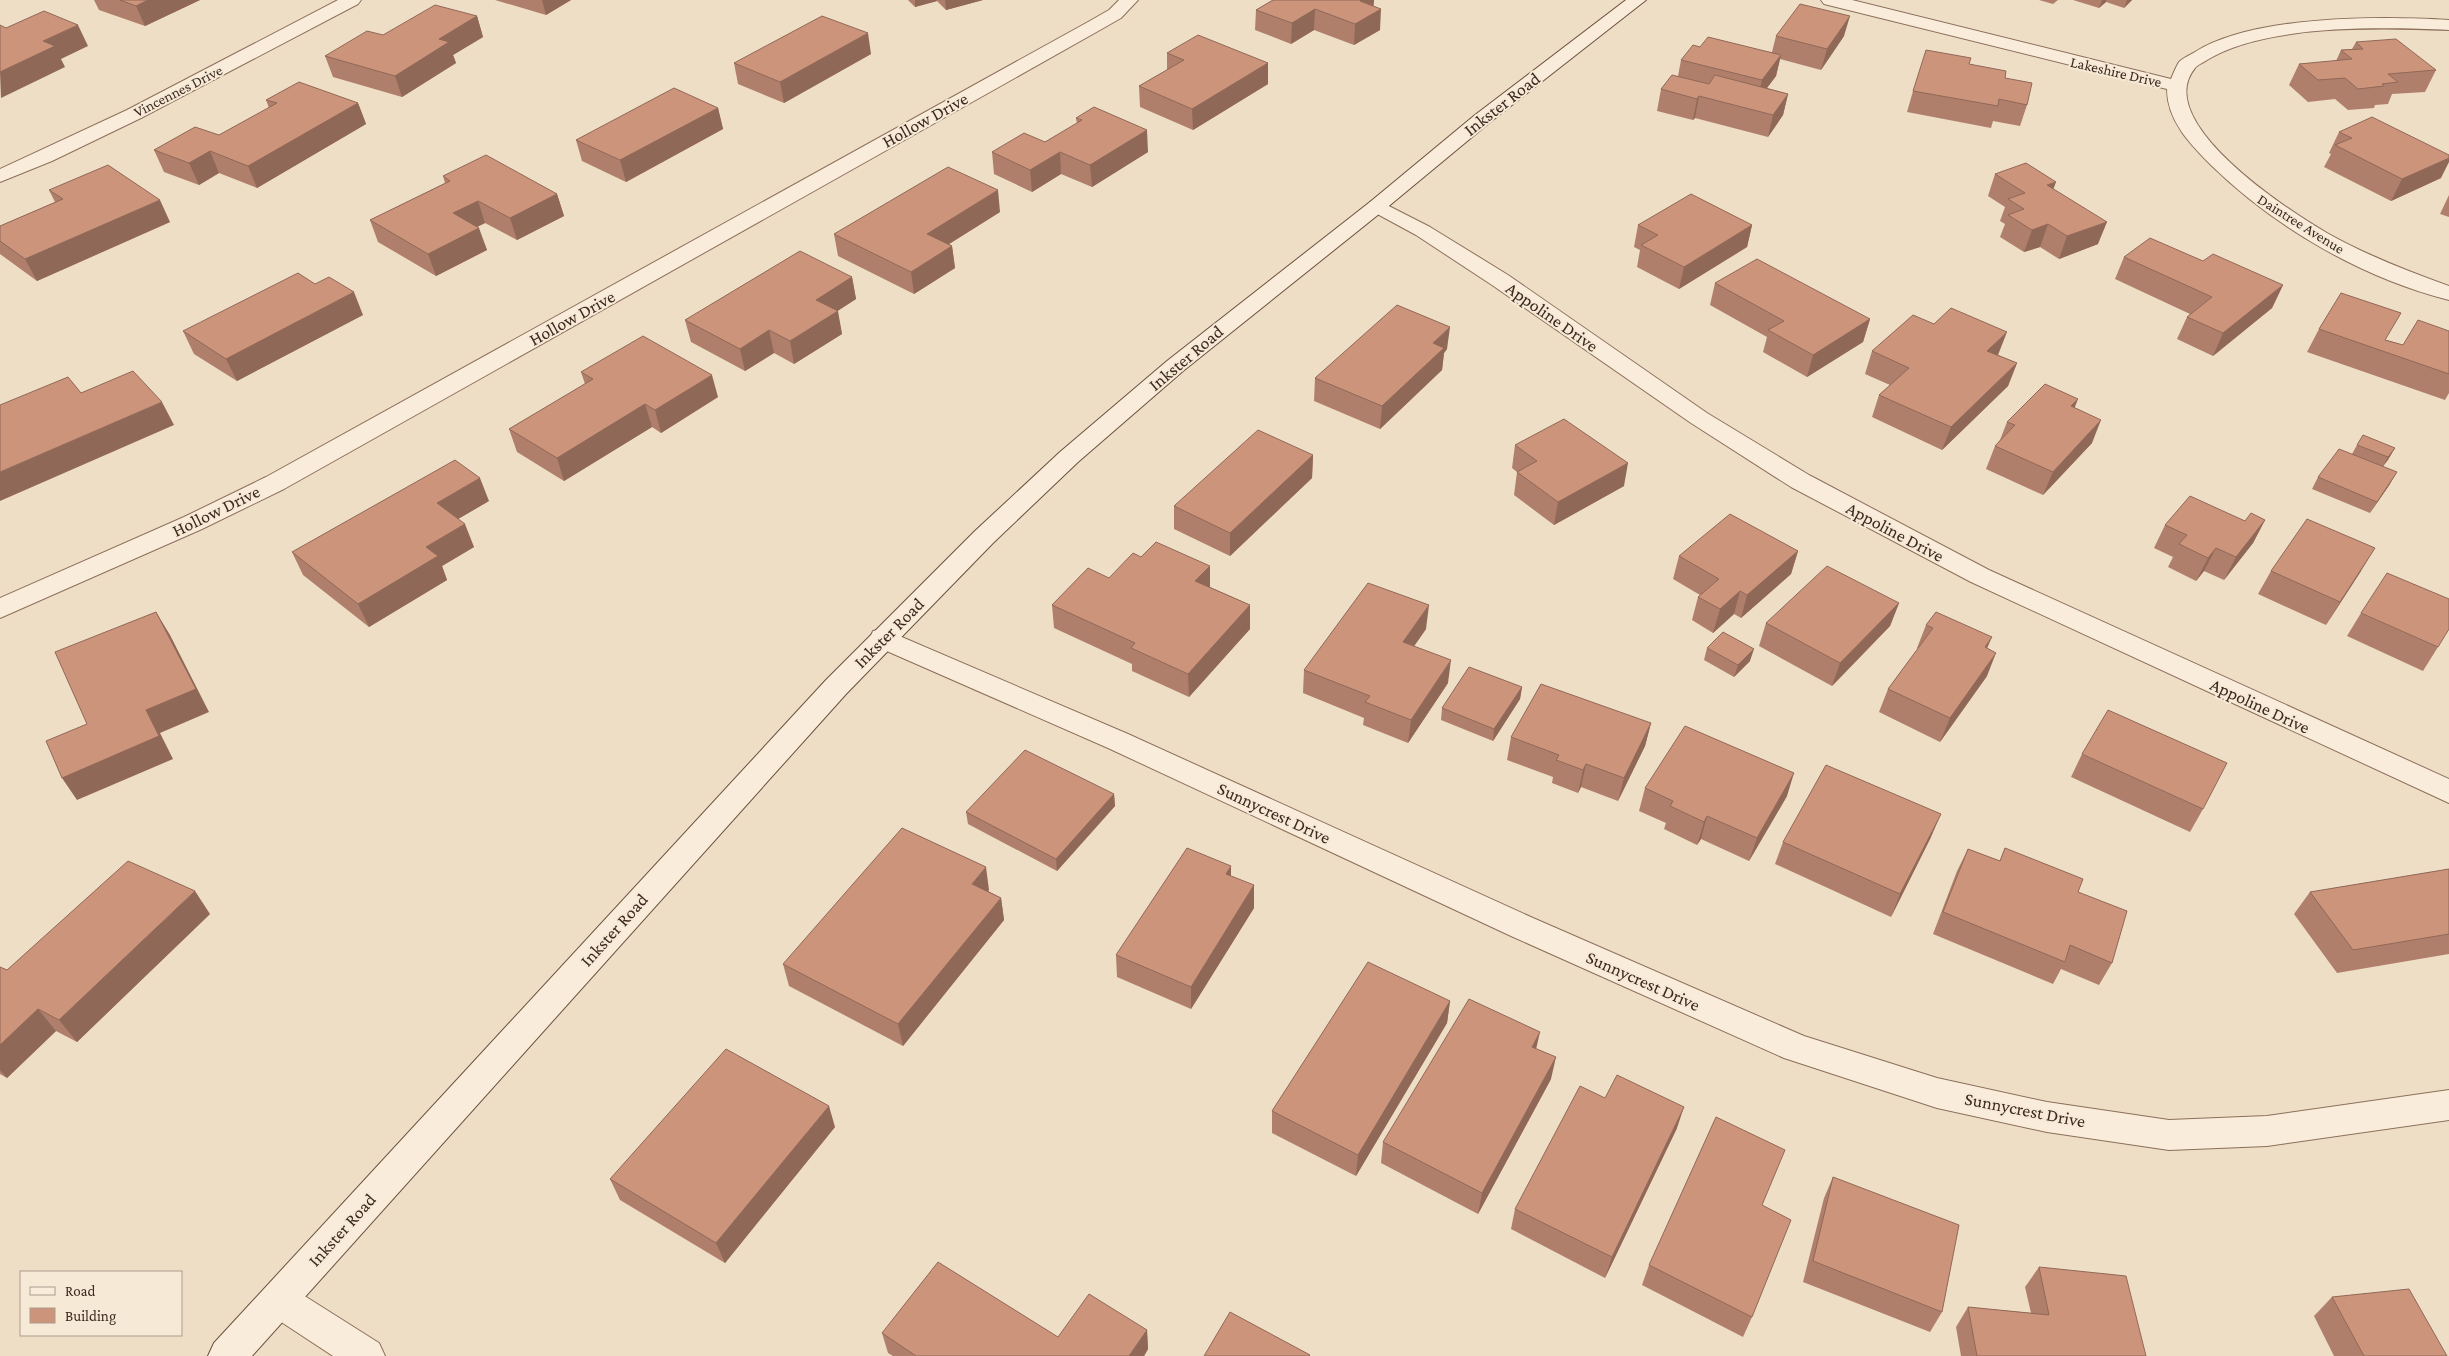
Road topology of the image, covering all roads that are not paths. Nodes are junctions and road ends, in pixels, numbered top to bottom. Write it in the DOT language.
graph roads {
  1 [pos="352,0"];
  2 [pos="1130,0"];
  3 [pos="1637,0"];
  4 [pos="1830,0"];
  5 [pos="2449,25"];
  6 [pos="2176,86"];
  7 [pos="0,176"];
  8 [pos="1377,206"];
  9 [pos="2449,293"];
  10 [pos="0,609"];
  11 [pos="883,638"];
  12 [pos="2449,792"];
  13 [pos="2449,1105"];
  14 [pos="279,1300"];
  15 [pos="227,1356"];
  16 [pos="366,1356"];
  1 -- 7 [label="street, Vincennes Drive"];
  2 -- 10 [label="street, Hollow Drive"];
  3 -- 8 [label="street, Inkster Road"];
  4 -- 6 [label="street, Lakeshire Drive"];
  5 -- 6 [label="street, Lakeshire Drive"];
  6 -- 9 [label="street, Daintree Avenue"];
  8 -- 11 [label="street, Inkster Road"];
  8 -- 12 [label="street, Appoline Drive"];
  11 -- 13 [label="street, Sunnycrest Drive"];
  11 -- 14 [label="street, Inkster Road"];
  14 -- 15 [label="street, Inkster Road"];
  14 -- 16 [label="street"];
}
